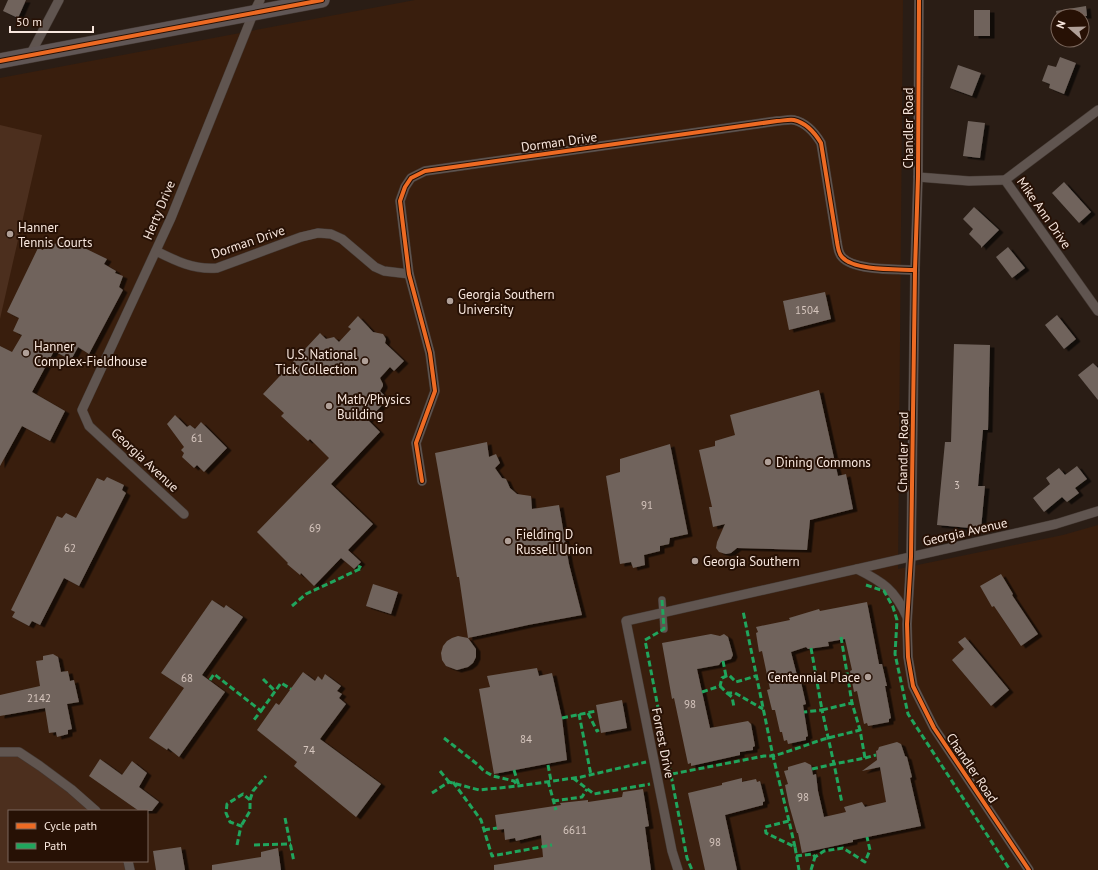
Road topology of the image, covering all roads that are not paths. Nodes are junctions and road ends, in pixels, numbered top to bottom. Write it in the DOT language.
graph roads {
  1 [pos="59,0"];
  2 [pos="260,0"];
  3 [pos="322,0"];
  4 [pos="919,0"];
  5 [pos="253,14"];
  6 [pos="30,55"];
  7 [pos="0,61"];
  8 [pos="1098,110"];
  9 [pos="918,178"];
  10 [pos="1005,180"];
  11 [pos="156,251"];
  12 [pos="915,270"];
  13 [pos="410,274"];
  14 [pos="1098,311"];
  15 [pos="89,426"];
  16 [pos="422,481"];
  17 [pos="1098,511"];
  18 [pos="184,514"];
  19 [pos="911,557"];
  20 [pos="857,570"];
  21 [pos="662,600"];
  22 [pos="663,613"];
  23 [pos="907,618"];
  24 [pos="626,621"];
  25 [pos="664,629"];
  26 [pos="0,752"];
  27 [pos="95,810"];
  28 [pos="678,870"];
  29 [pos="1029,870"];
  1 -- 6 [label="street"];
  2 -- 5 [label="street, Herty Drive"];
  3 -- 5 [label="main road"];
  4 -- 9 [label="street, Chandler Road"];
  5 -- 6 [label="main road"];
  5 -- 11 [label="street, Herty Drive"];
  6 -- 7 [label="main road"];
  8 -- 10 [label="street"];
  9 -- 10 [label="street, Mike Ann Drive"];
  9 -- 12 [label="street, Chandler Road"];
  10 -- 14 [label="street, Mike Ann Drive"];
  11 -- 13 [label="street, Dorman Drive"];
  11 -- 15 [label="street, Herty Drive"];
  12 -- 13 [label="street, Dorman Drive"];
  12 -- 19 [label="street, Chandler Road"];
  13 -- 16 [label="street, Dorman Drive"];
  15 -- 18 [label="street, Georgia Avenue"];
  17 -- 19 [label="street, Georgia Avenue"];
  19 -- 20 [label="street, Georgia Avenue"];
  19 -- 23 [label="street, Chandler Road"];
  20 -- 22 [label="street, Georgia Avenue"];
  20 -- 23 [label="street"];
  21 -- 22 [label="street"];
  22 -- 24 [label="street, Georgia Avenue"];
  22 -- 25 [label="street"];
  23 -- 29 [label="street, Chandler Road"];
  24 -- 28 [label="street, Forrest Drive"];
  26 -- 27 [label="street"];
}
